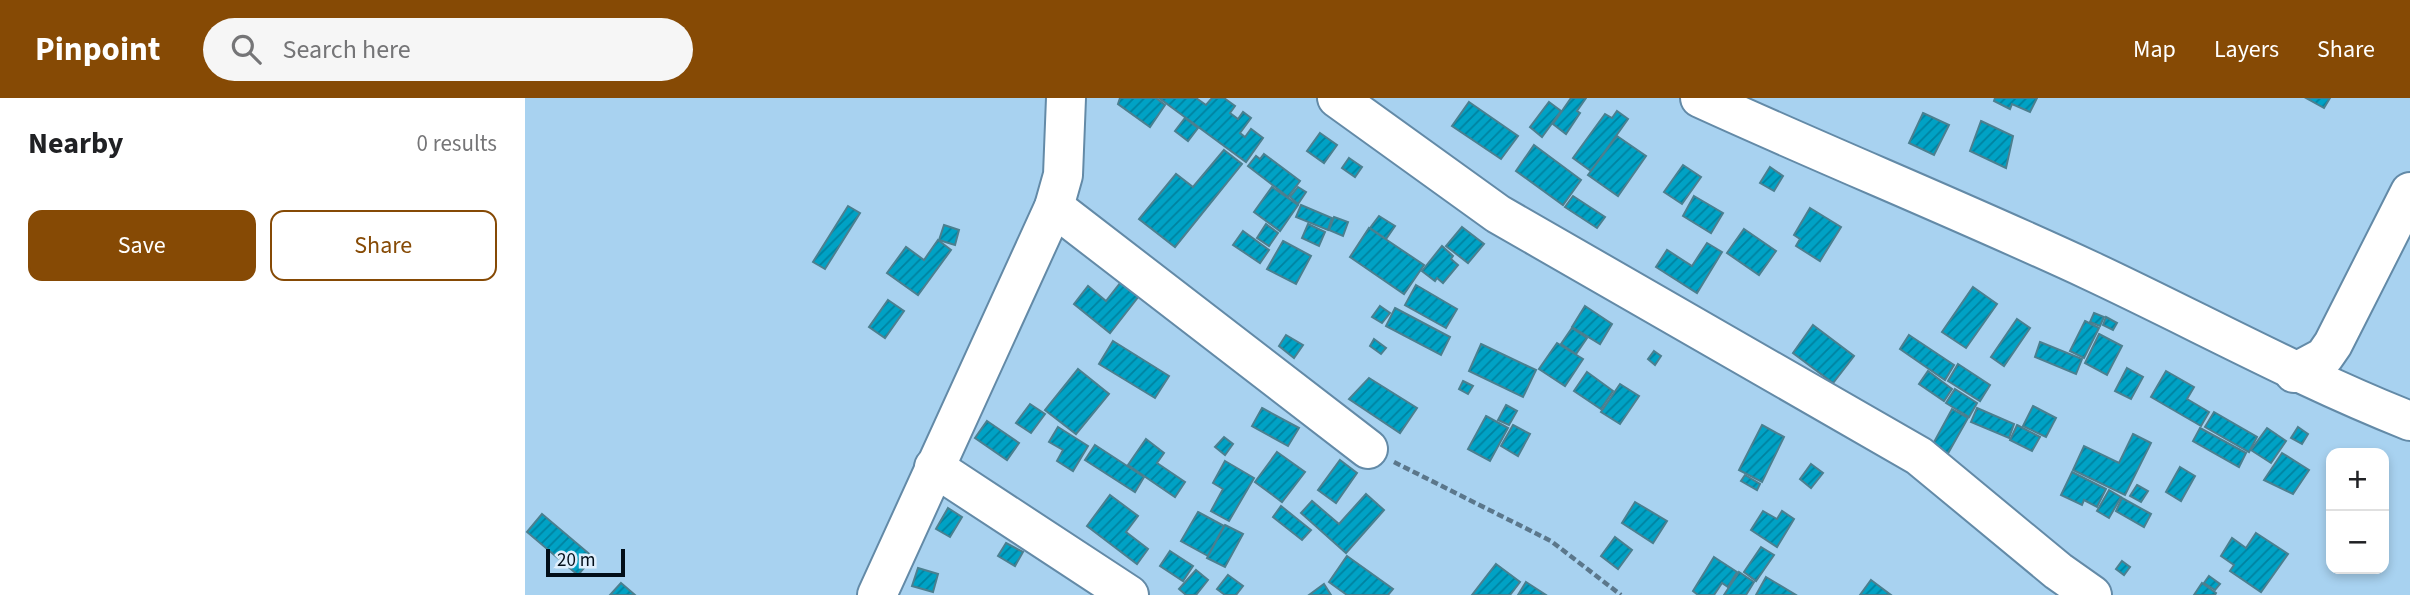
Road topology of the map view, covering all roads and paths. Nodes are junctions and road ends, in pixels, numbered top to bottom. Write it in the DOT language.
graph roads {
  1 [pos="1336,98"];
  2 [pos="1700,98"];
  3 [pos="1071,107"];
  4 [pos="1753,109"];
  5 [pos="2410,192"];
  6 [pos="1054,207"];
  7 [pos="2294,373"];
  8 [pos="2410,421"];
  9 [pos="1368,449"];
  10 [pos="934,467"];
  11 [pos="877,595"];
  12 [pos="1129,595"];
  13 [pos="1621,595"];
  14 [pos="2092,595"];
  1 -- 14 [label="street"];
  2 -- 4 [label="street"];
  3 -- 6 [label="street"];
  4 -- 7 [label="street"];
  5 -- 7 [label="street"];
  6 -- 9 [label="street"];
  6 -- 10 [label="street"];
  7 -- 8 [label="street"];
  9 -- 13 [label="path"];
  10 -- 11 [label="street"];
  10 -- 12 [label="street"];
}
